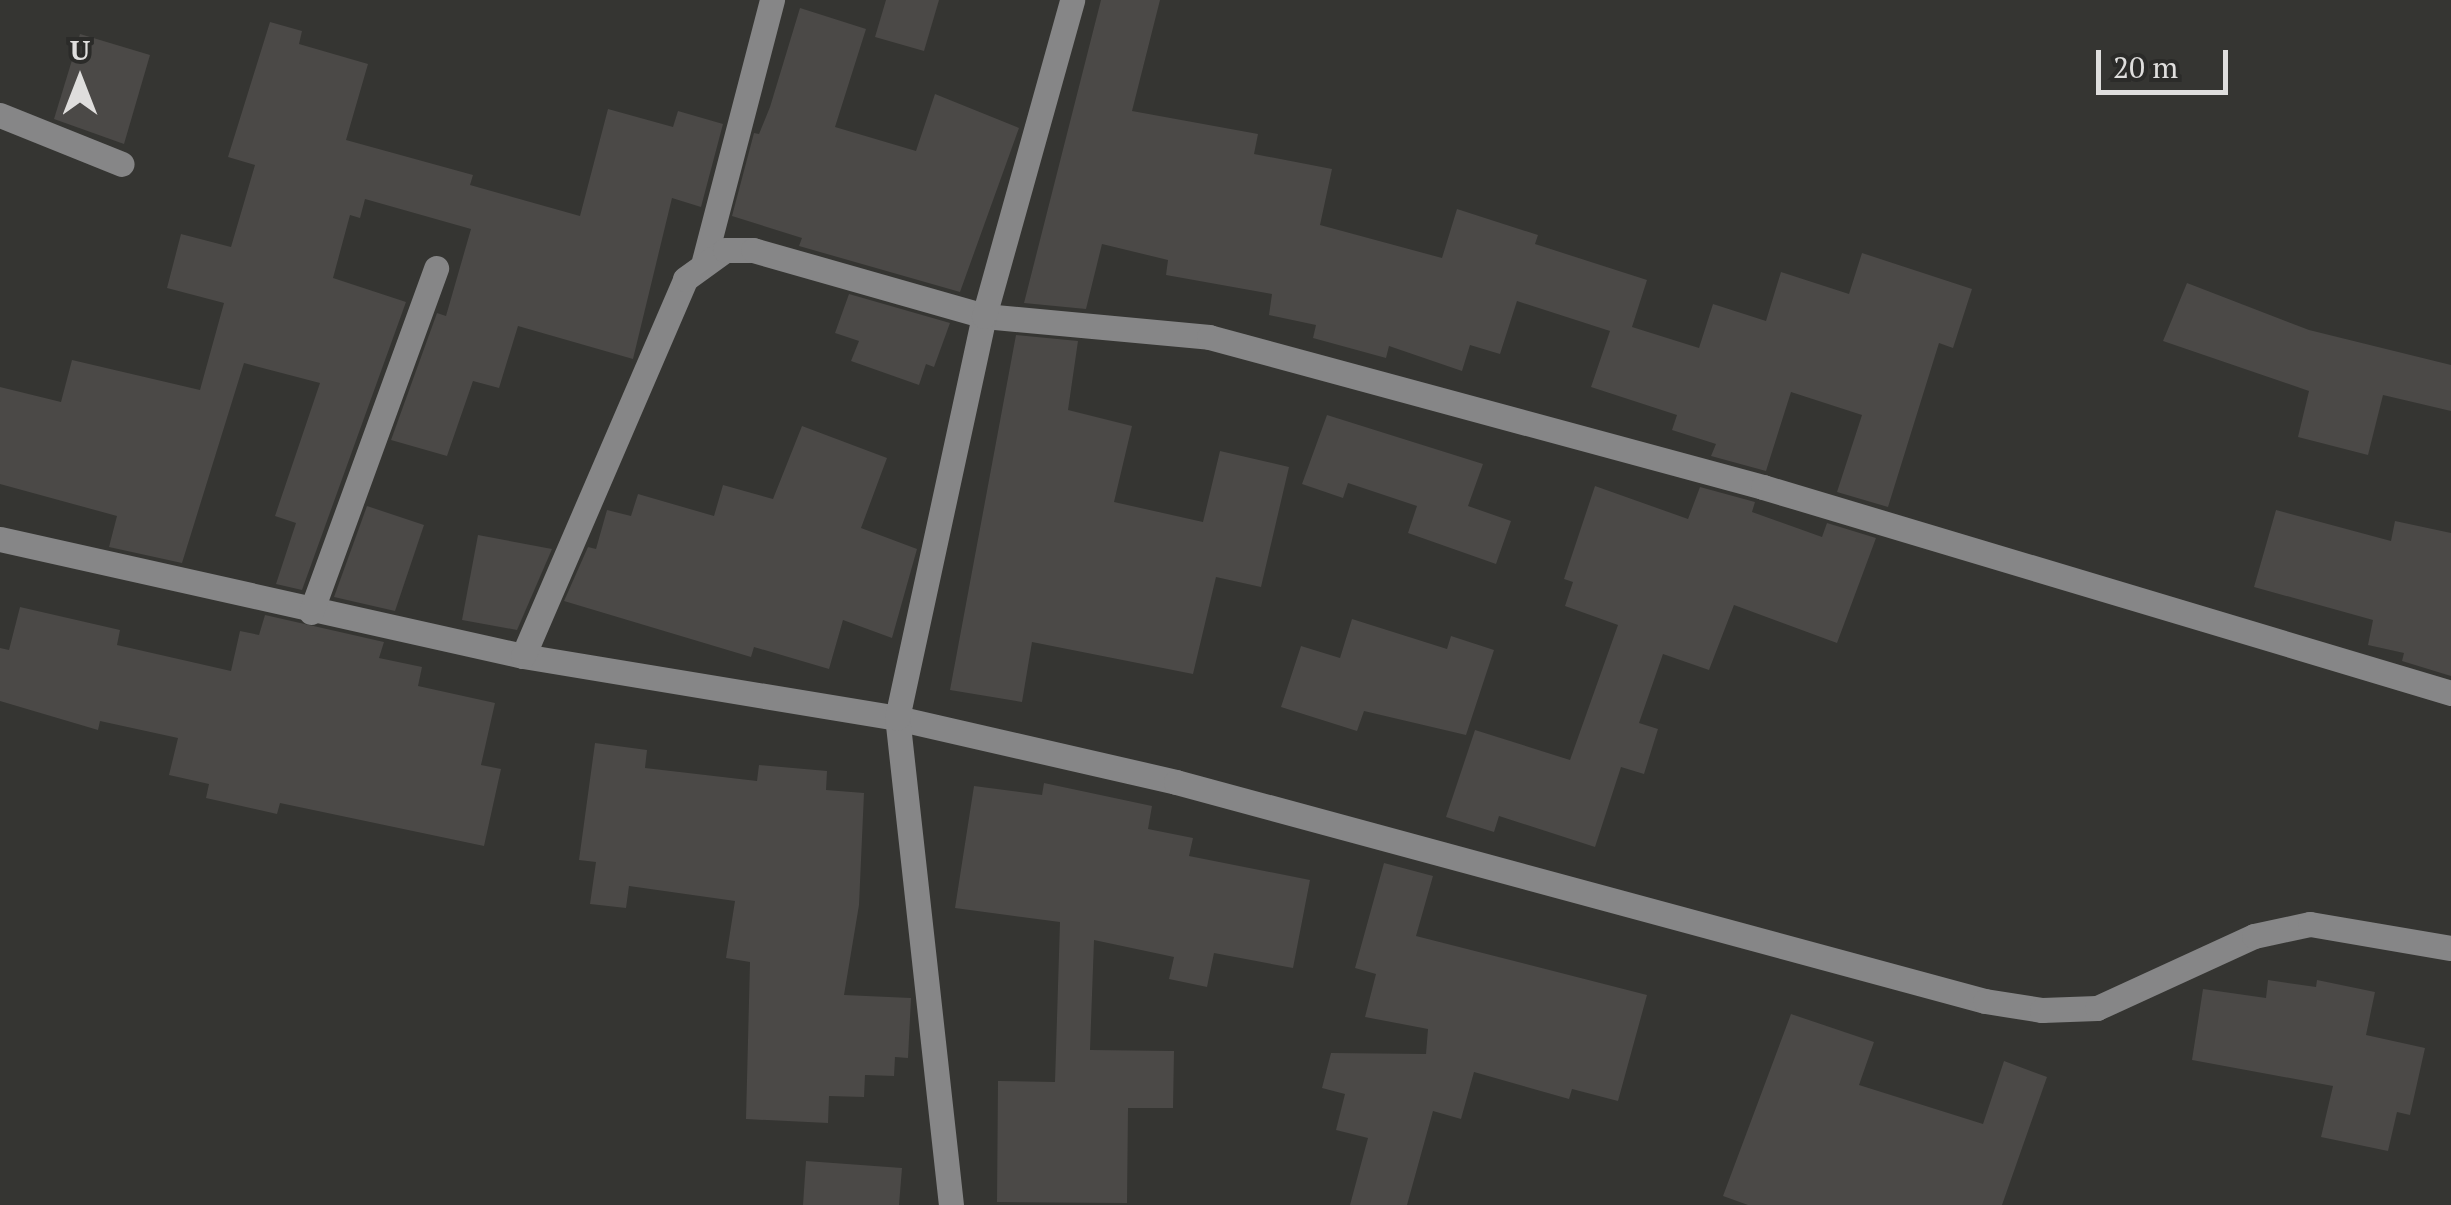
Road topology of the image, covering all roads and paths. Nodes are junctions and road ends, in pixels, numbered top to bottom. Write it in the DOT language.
graph roads {
  1 [pos="772,0"];
  2 [pos="1072,0"];
  3 [pos="0,115"];
  4 [pos="122,164"];
  5 [pos="704,261"];
  6 [pos="436,268"];
  7 [pos="984,316"];
  8 [pos="0,539"];
  9 [pos="310,612"];
  10 [pos="523,656"];
  11 [pos="2451,692"];
  12 [pos="897,718"];
  13 [pos="2451,948"];
  14 [pos="951,1205"];
  1 -- 5 [label="street"];
  2 -- 7 [label="street"];
  3 -- 4 [label="street"];
  5 -- 7 [label="street"];
  5 -- 10 [label="street"];
  6 -- 9 [label="street"];
  7 -- 11 [label="street"];
  7 -- 12 [label="street"];
  8 -- 9 [label="street"];
  9 -- 10 [label="street"];
  10 -- 12 [label="street"];
  12 -- 13 [label="street"];
  12 -- 14 [label="street"];
}
